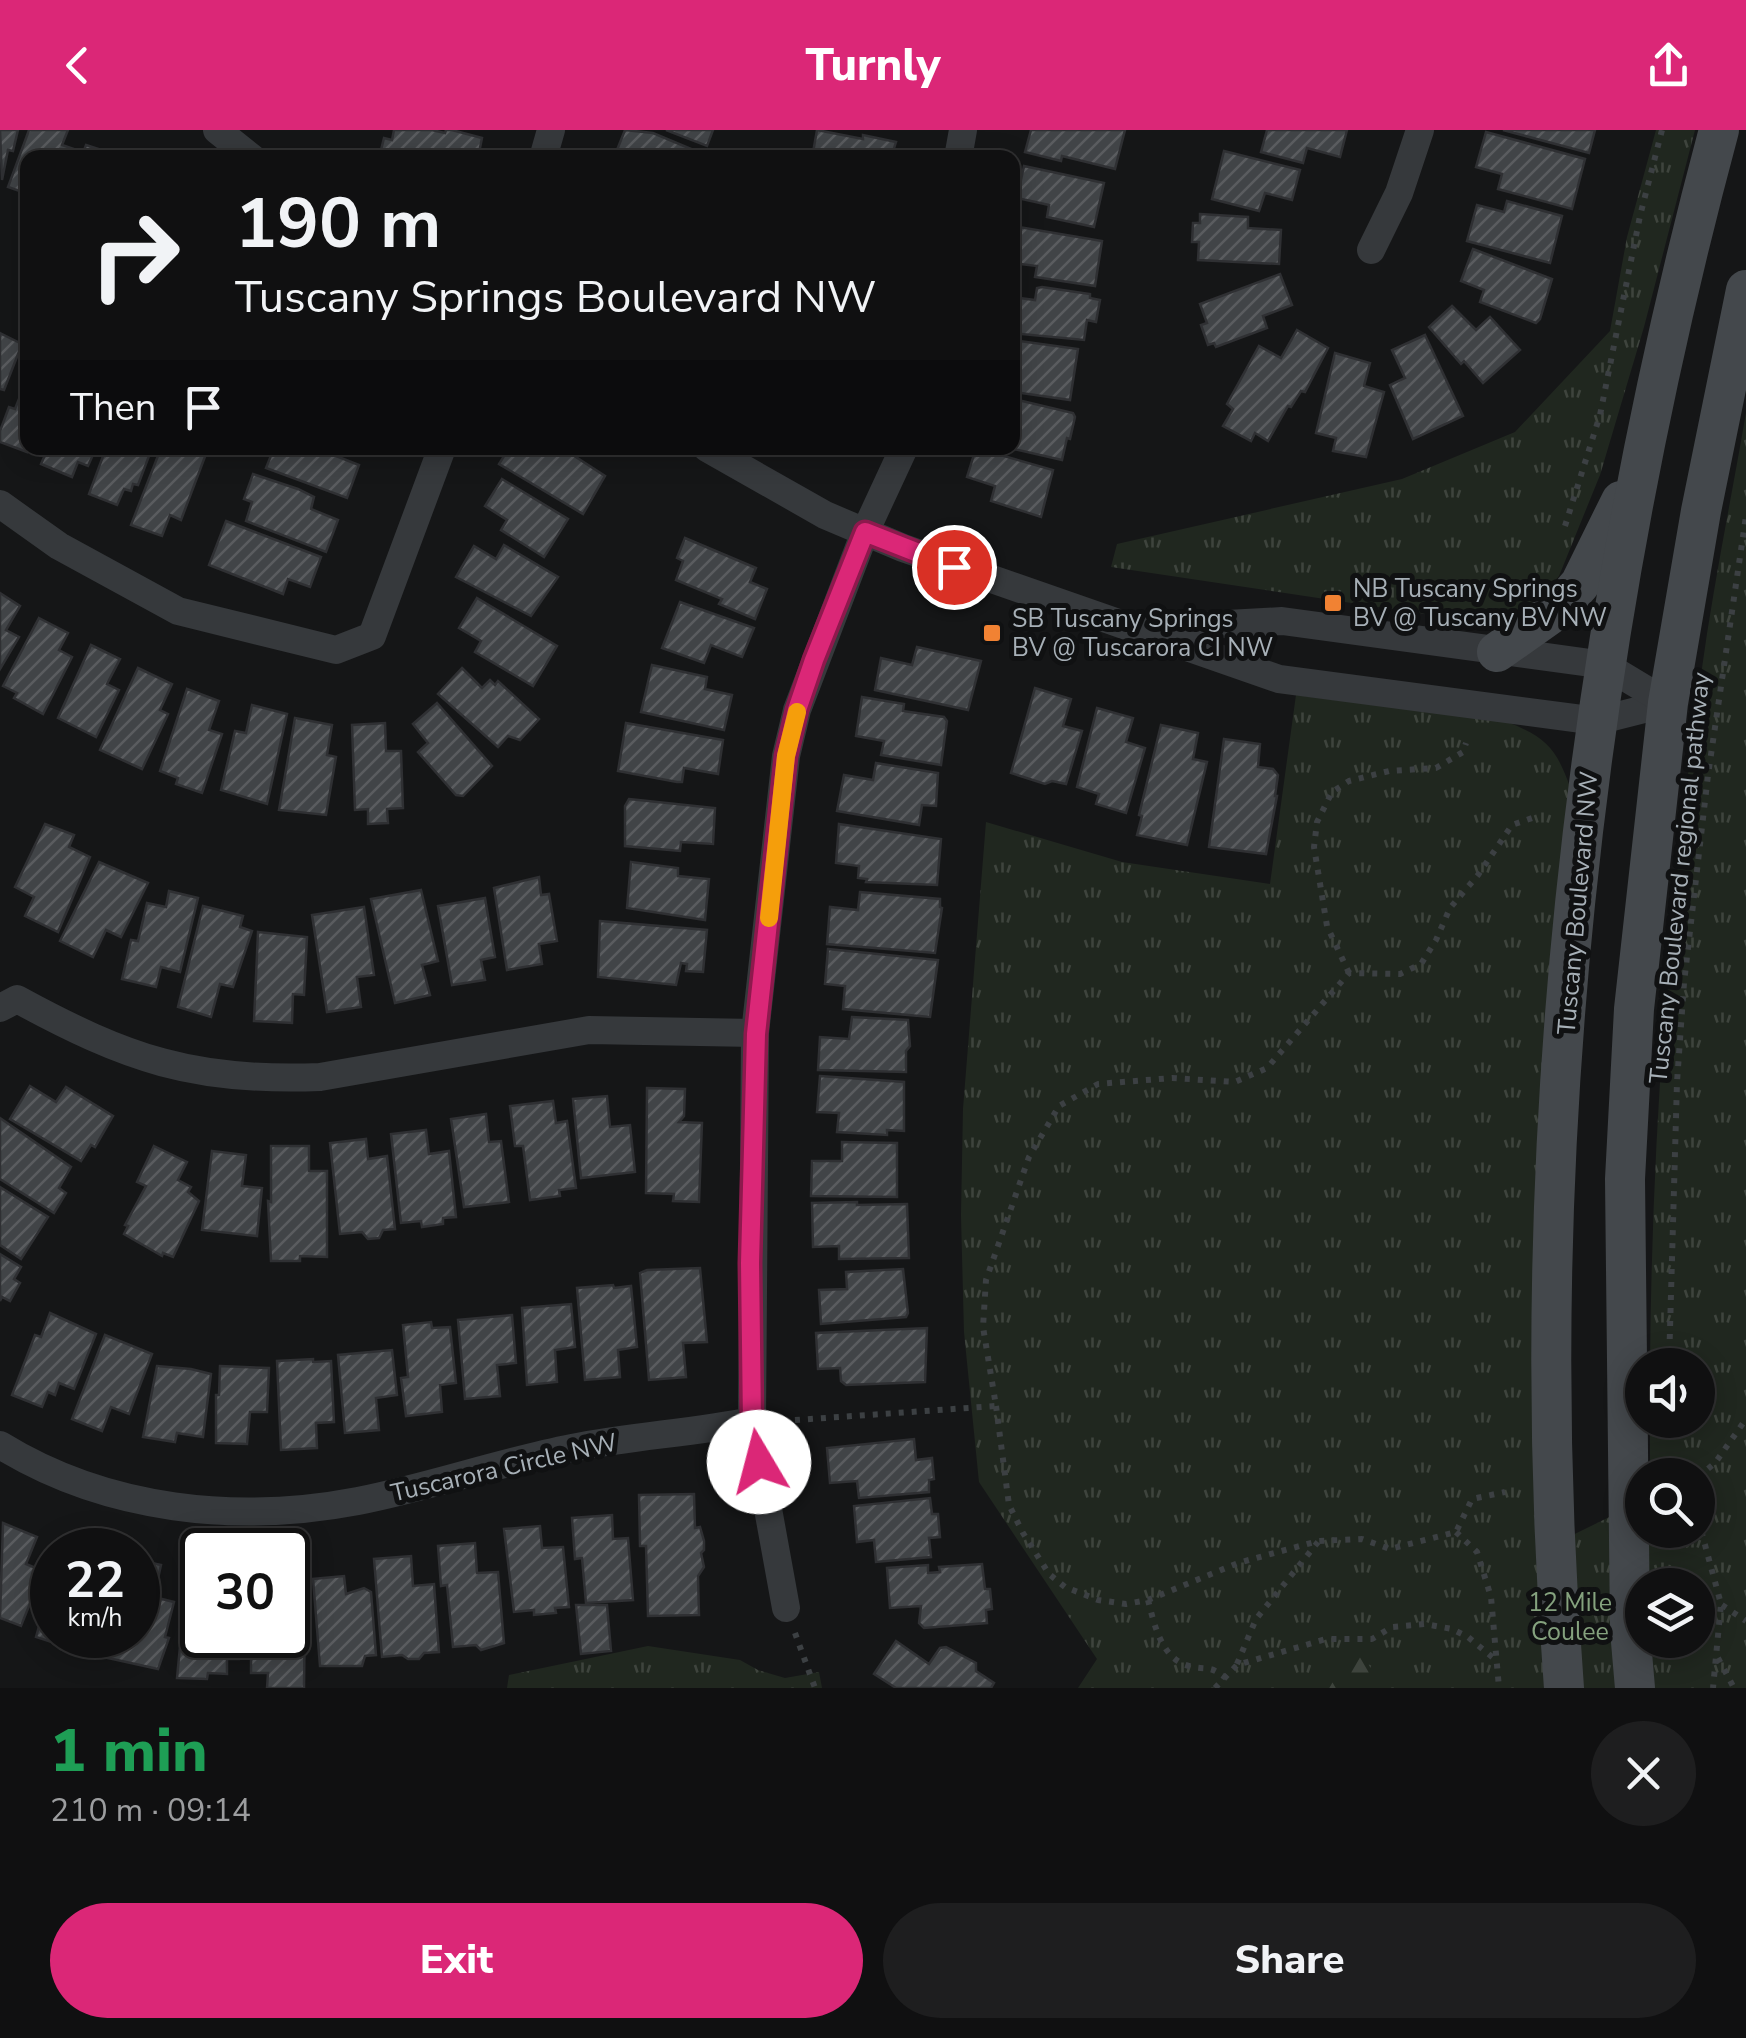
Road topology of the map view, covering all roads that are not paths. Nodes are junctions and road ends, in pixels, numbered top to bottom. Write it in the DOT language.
graph roads {
  1 [pos="217,130"];
  2 [pos="1420,130"];
  3 [pos="1719,130"];
  4 [pos="242,150"];
  5 [pos="1370,250"];
  6 [pos="1746,290"];
  7 [pos="439,455"];
  8 [pos="719,455"];
  9 [pos="901,455"];
  10 [pos="1640,461"];
  11 [pos="0,504"];
  12 [pos="865,532"];
  13 [pos="1142,629"];
  14 [pos="1497,652"];
  15 [pos="1605,665"];
  16 [pos="1668,703"];
  17 [pos="1597,720"];
  18 [pos="0,1008"];
  19 [pos="756,1034"];
  20 [pos="752,1422"];
  21 [pos="0,1445"];
  22 [pos="786,1608"];
  23 [pos="1564,1688"];
  24 [pos="1635,1688"];
  1 -- 4 [label="street"];
  2 -- 5 [label="street"];
  3 -- 10 [label="street, Tuscany Boulevard NW"];
  6 -- 16 [label="street"];
  7 -- 11 [label="street"];
  8 -- 12 [label="street"];
  9 -- 12 [label="street"];
  10 -- 14 [label="street"];
  10 -- 15 [label="street, Tuscany Boulevard NW"];
  12 -- 13 [label="street"];
  12 -- 19 [label="street"];
  13 -- 14 [label="street"];
  13 -- 17 [label="street"];
  14 -- 15 [label="street"];
  15 -- 16 [label="street"];
  15 -- 17 [label="street, Tuscany Boulevard NW"];
  16 -- 17 [label="street"];
  16 -- 24 [label="street"];
  17 -- 23 [label="street, Tuscany Boulevard NW"];
  18 -- 19 [label="street"];
  19 -- 20 [label="street"];
  20 -- 21 [label="street, Tuscarora Circle NW"];
  20 -- 22 [label="street"];
}
